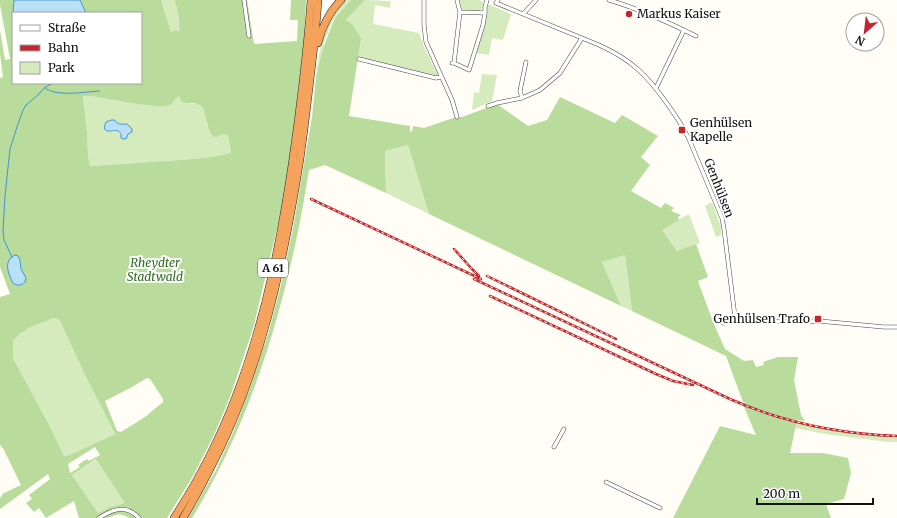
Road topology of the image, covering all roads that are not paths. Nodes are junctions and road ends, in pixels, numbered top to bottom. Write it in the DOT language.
graph roads {
  1 [pos="244,0"];
  2 [pos="311,0"];
  3 [pos="318,0"];
  4 [pos="341,0"];
  5 [pos="424,0"];
  6 [pos="457,0"];
  7 [pos="488,0"];
  8 [pos="536,0"];
  9 [pos="610,0"];
  10 [pos="497,1"];
  11 [pos="460,12"];
  12 [pos="485,13"];
  13 [pos="524,13"];
  14 [pos="684,30"];
  15 [pos="249,36"];
  16 [pos="696,36"];
  17 [pos="582,38"];
  18 [pos="359,59"];
  19 [pos="526,62"];
  20 [pos="441,77"];
  21 [pos="311,78"];
  22 [pos="656,88"];
  23 [pos="522,98"];
  24 [pos="488,106"];
  25 [pos="457,117"];
  26 [pos="737,320"];
  27 [pos="723,322"];
  28 [pos="897,327"];
  29 [pos="564,429"];
  30 [pos="554,447"];
  31 [pos="606,482"];
  32 [pos="660,508"];
  33 [pos="99,518"];
  34 [pos="138,518"];
  35 [pos="174,518"];
  36 [pos="183,518"];
  1 -- 15 [label="street"];
  2 -- 35 [label="highway, A 61"];
  3 -- 21 [label="highway, A 61"];
  4 -- 21 [label="highway"];
  5 -- 20 [label="street"];
  6 -- 11 [label="street"];
  7 -- 10 [label="street, Genhülsen"];
  7 -- 12 [label="street, Genhülsen"];
  8 -- 13 [label="street"];
  9 -- 14 [label="street"];
  10 -- 13 [label="street, Genhülsen"];
  11 -- 12 [label="street"];
  11 -- 12 [label="street, Genhülsen"];
  13 -- 17 [label="street, Genhülsen"];
  14 -- 16 [label="street"];
  14 -- 22 [label="street"];
  17 -- 22 [label="street, Genhülsen"];
  17 -- 23 [label="street"];
  18 -- 20 [label="street"];
  19 -- 23 [label="street"];
  20 -- 25 [label="street"];
  21 -- 36 [label="highway, A 61"];
  22 -- 26 [label="street, Genhülsen"];
  23 -- 24 [label="street"];
  26 -- 27 [label="street"];
  26 -- 28 [label="street"];
  29 -- 30 [label="street"];
  31 -- 32 [label="street"];
  33 -- 34 [label="street"];
}
